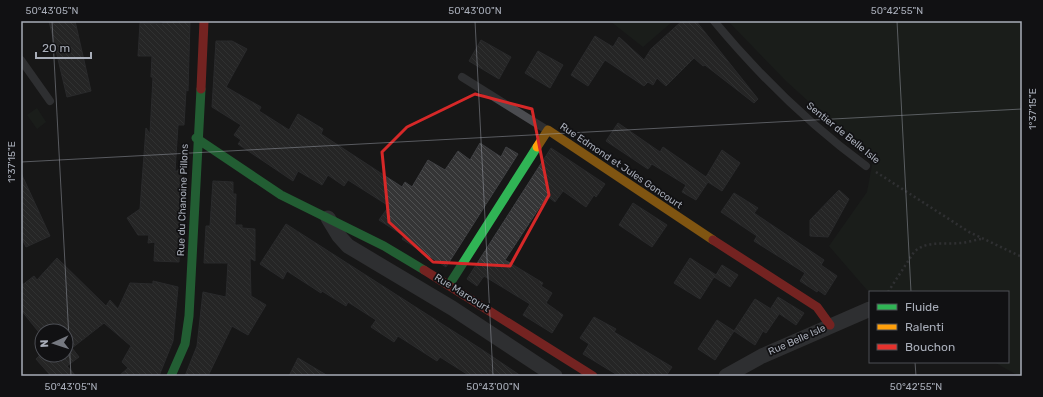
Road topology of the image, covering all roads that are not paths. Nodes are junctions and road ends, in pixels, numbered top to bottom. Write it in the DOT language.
graph roads {
  1 [pos="204,21"];
  2 [pos="714,21"];
  3 [pos="21,60"];
  4 [pos="462,77"];
  5 [pos="50,101"];
  6 [pos="548,130"];
  7 [pos="196,138"];
  8 [pos="866,166"];
  9 [pos="327,218"];
  10 [pos="449,285"];
  11 [pos="869,309"];
  12 [pos="830,325"];
  13 [pos="171,376"];
  14 [pos="555,376"];
  15 [pos="593,376"];
  16 [pos="726,376"];
  1 -- 7 [label="street, Rue du Chanoine Pillons"];
  2 -- 8 [label="lane, Sentier de Belle Isle"];
  3 -- 5 [label="lane"];
  4 -- 6 [label="lane"];
  6 -- 10 [label="street, Rue Edmond et Jules Goncourt"];
  6 -- 12 [label="street, Rue Edmond et Jules Goncourt"];
  7 -- 9 [label="street, Rue Marcourt"];
  7 -- 13 [label="street, Rue du Chanoine Pillons"];
  9 -- 10 [label="street, Rue Marcourt"];
  9 -- 14 [label="street, Rue Marcourt"];
  10 -- 15 [label="street, Rue Marcourt"];
  11 -- 12 [label="street, Rue Belle Isle"];
  12 -- 16 [label="street, Rue Belle Isle"];
}
